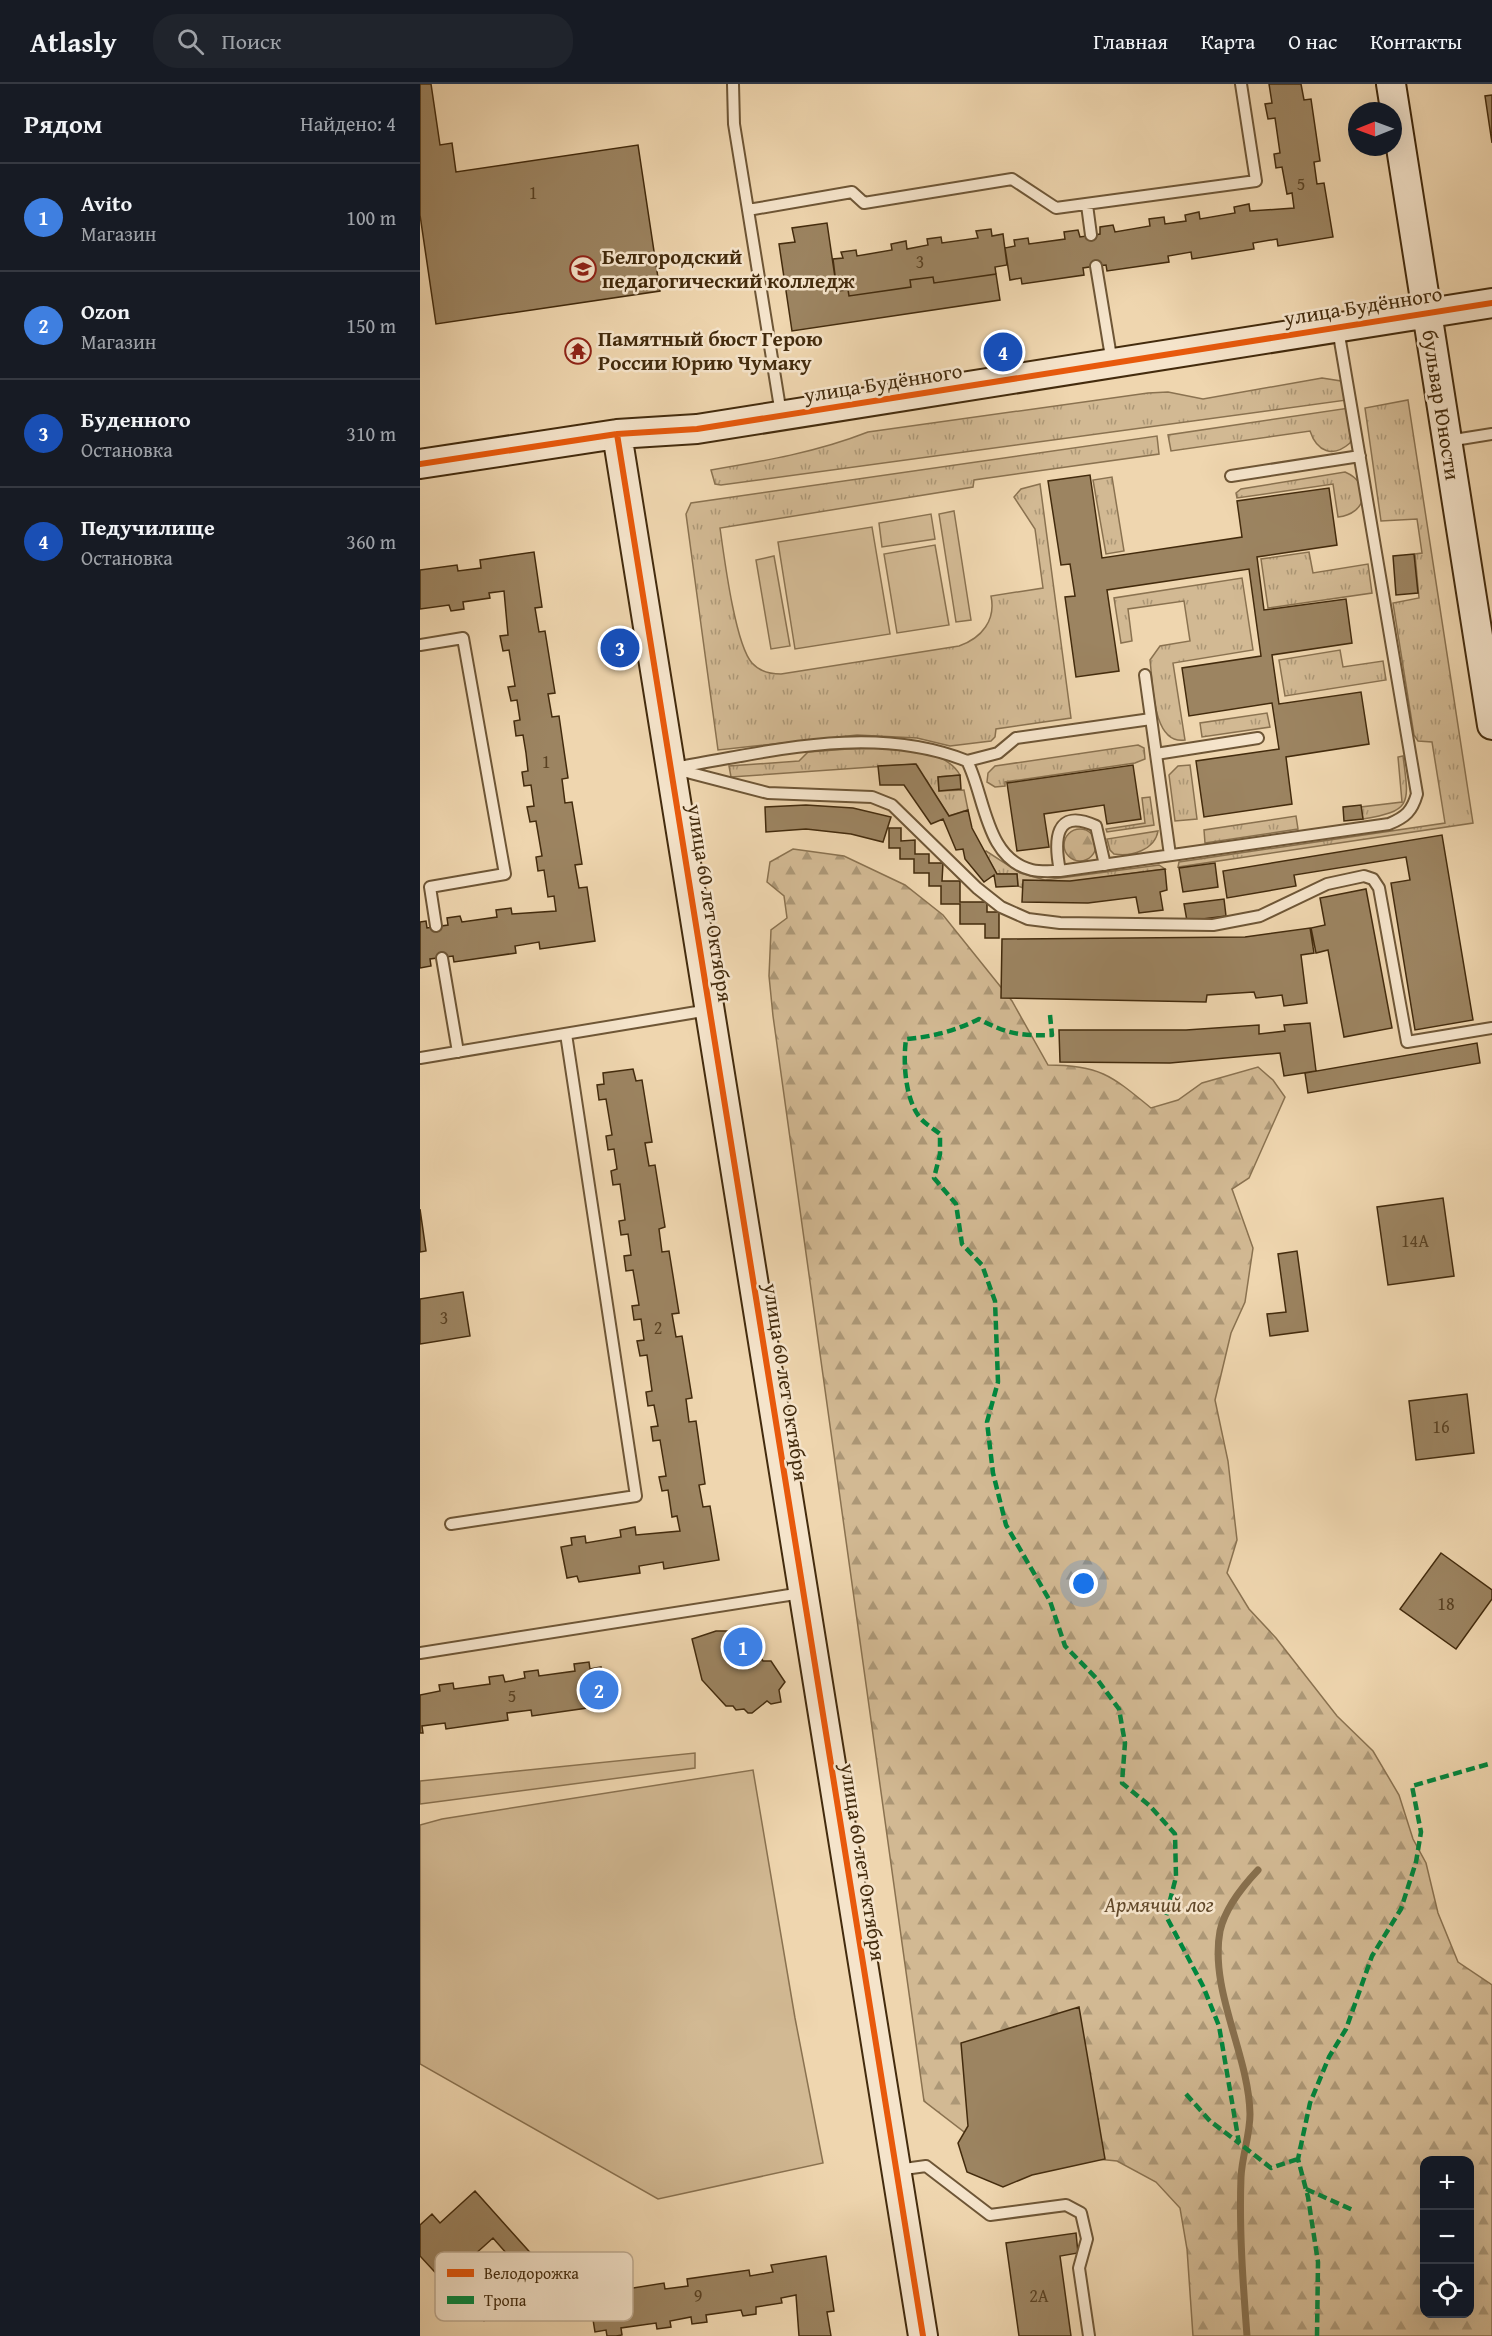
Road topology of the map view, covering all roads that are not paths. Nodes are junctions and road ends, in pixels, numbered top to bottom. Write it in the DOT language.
graph roads {
  1 [pos="733,84"];
  2 [pos="1241,84"];
  3 [pos="1391,84"];
  4 [pos="1087,205"];
  5 [pos="748,210"];
  6 [pos="1091,235"];
  7 [pos="1096,266"];
  8 [pos="1492,303"];
  9 [pos="1427,313"];
  10 [pos="1338,327"];
  11 [pos="1112,363"];
  12 [pos="781,416"];
  13 [pos="617,434"];
  14 [pos="1492,434"];
  15 [pos="1447,441"];
  16 [pos="1360,456"];
  17 [pos="420,464"];
  18 [pos="1231,476"];
  19 [pos="420,645"];
  20 [pos="1145,675"];
  21 [pos="1151,720"];
  22 [pos="1492,725"];
  23 [pos="1258,738"];
  24 [pos="1156,754"];
  25 [pos="967,761"];
  26 [pos="673,768"];
  27 [pos="1170,855"];
  28 [pos="1105,865"];
  29 [pos="1060,871"];
  30 [pos="425,887"];
  31 [pos="436,926"];
  32 [pos="442,958"];
  33 [pos="709,1010"];
  34 [pos="1492,1028"];
  35 [pos="566,1034"];
  36 [pos="458,1052"];
  37 [pos="420,1058"];
  38 [pos="451,1524"];
  39 [pos="803,1593"];
  40 [pos="420,1653"];
  41 [pos="896,2170"];
  42 [pos="923,2336"];
  43 [pos="1089,2336"];
  1 -- 5 [label="lane"];
  2 -- 4 [label="lane"];
  3 -- 9 [label="street, бульвар Юности"];
  4 -- 5 [label="lane"];
  4 -- 6 [label="lane"];
  5 -- 12 [label="lane"];
  7 -- 11 [label="lane"];
  8 -- 9 [label="street, улица Будённого"];
  9 -- 10 [label="street, улица Будённого"];
  9 -- 15 [label="street, бульвар Юности"];
  10 -- 11 [label="street, улица Будённого"];
  10 -- 16 [label="lane"];
  11 -- 12 [label="street, улица Будённого"];
  12 -- 13 [label="street, улица Будённого"];
  13 -- 17 [label="street, улица Будённого"];
  13 -- 26 [label="street, улица 60 лет Октября"];
  14 -- 15 [label="lane"];
  15 -- 22 [label="street, бульвар Юности"];
  16 -- 18 [label="lane"];
  16 -- 27 [label="lane"];
  19 -- 30 [label="lane"];
  20 -- 21 [label="lane"];
  21 -- 24 [label="lane"];
  21 -- 25 [label="lane"];
  23 -- 24 [label="lane"];
  24 -- 27 [label="lane"];
  25 -- 26 [label="lane"];
  25 -- 29 [label="lane"];
  26 -- 33 [label="street, улица 60 лет Октября"];
  26 -- 34 [label="lane"];
  27 -- 28 [label="lane"];
  28 -- 29 [label="lane"];
  28 -- 29 [label="lane"];
  30 -- 31 [label="lane"];
  32 -- 36 [label="lane"];
  33 -- 35 [label="lane"];
  33 -- 39 [label="street, улица 60 лет Октября"];
  35 -- 36 [label="lane"];
  35 -- 38 [label="lane"];
  36 -- 37 [label="lane"];
  39 -- 40 [label="lane"];
  39 -- 41 [label="street, улица 60 лет Октября"];
  41 -- 42 [label="street, улица 60 лет Октября"];
  41 -- 43 [label="lane"];
}
